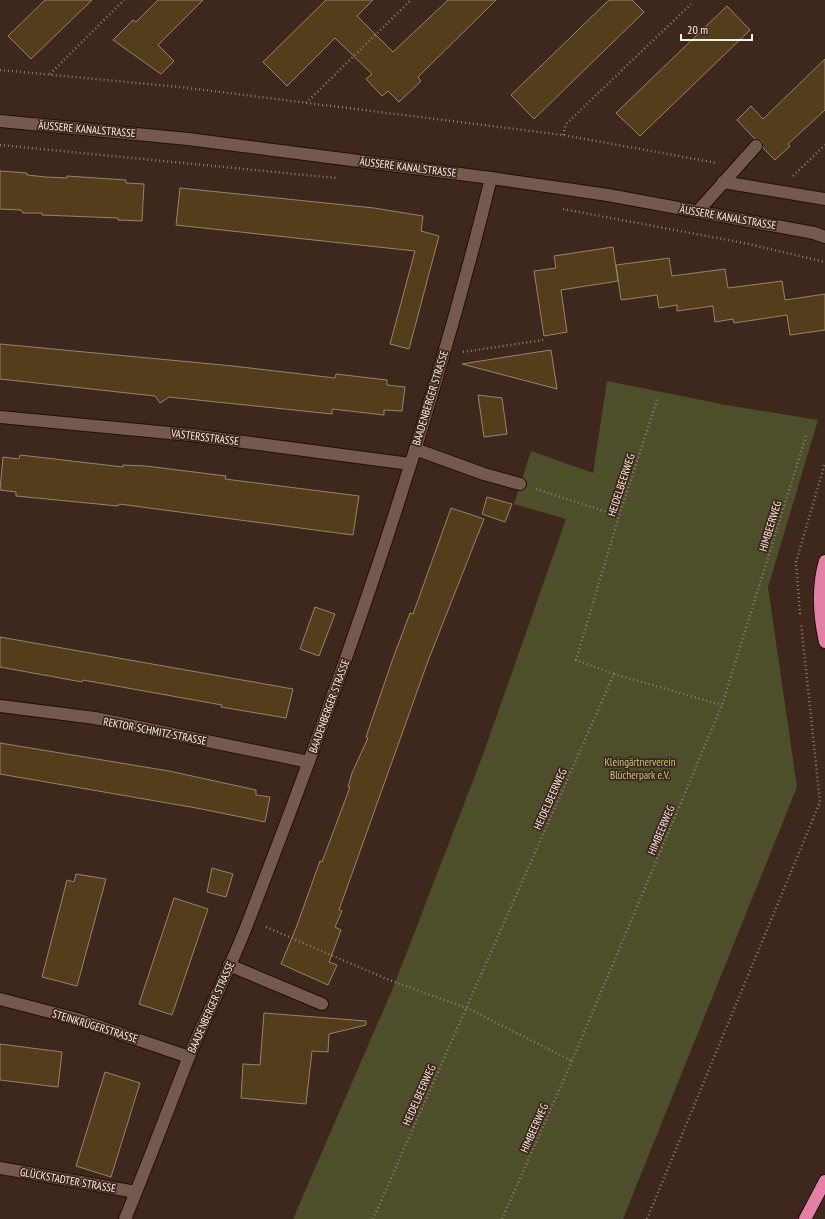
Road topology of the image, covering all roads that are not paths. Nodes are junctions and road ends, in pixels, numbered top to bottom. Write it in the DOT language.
graph roads {
  1 [pos="0,121"];
  2 [pos="756,146"];
  3 [pos="491,178"];
  4 [pos="723,182"];
  5 [pos="825,199"];
  6 [pos="698,211"];
  7 [pos="821,233"];
  8 [pos="0,417"];
  9 [pos="415,449"];
  10 [pos="410,464"];
  11 [pos="520,484"];
  12 [pos="825,561"];
  13 [pos="825,642"];
  14 [pos="0,706"];
  15 [pos="309,762"];
  16 [pos="229,965"];
  17 [pos="0,999"];
  18 [pos="322,1004"];
  19 [pos="189,1057"];
  20 [pos="0,1168"];
  21 [pos="825,1181"];
  22 [pos="136,1192"];
  23 [pos="825,1194"];
  24 [pos="125,1219"];
  25 [pos="805,1219"];
  26 [pos="809,1219"];
  1 -- 3 [label="street, ÄUSSERE KANALSTRASSE"];
  2 -- 4 [label="street"];
  3 -- 6 [label="street, ÄUSSERE KANALSTRASSE"];
  3 -- 9 [label="street, BAADENBERGER STRASSE"];
  4 -- 5 [label="street"];
  4 -- 6 [label="street"];
  6 -- 7 [label="street, ÄUSSERE KANALSTRASSE"];
  8 -- 10 [label="street, VASTERSSTRASSE"];
  9 -- 10 [label="street, BAADENBERGER STRASSE"];
  9 -- 11 [label="street"];
  10 -- 15 [label="street, BAADENBERGER STRASSE"];
  12 -- 13 [label="highway"];
  14 -- 15 [label="street, REKTOR-SCHMITZ-STRASSE"];
  15 -- 16 [label="street, BAADENBERGER STRASSE"];
  16 -- 18 [label="street"];
  16 -- 19 [label="street, BAADENBERGER STRASSE"];
  17 -- 19 [label="street, STEINKRÜGERSTRASSE"];
  19 -- 22 [label="street, BAADENBERGER STRASSE"];
  20 -- 22 [label="street, GLÜCKSTADTER STRASSE"];
  21 -- 25 [label="highway"];
  22 -- 24 [label="street, BAADENBERGER STRASSE"];
  23 -- 26 [label="highway"];
}
